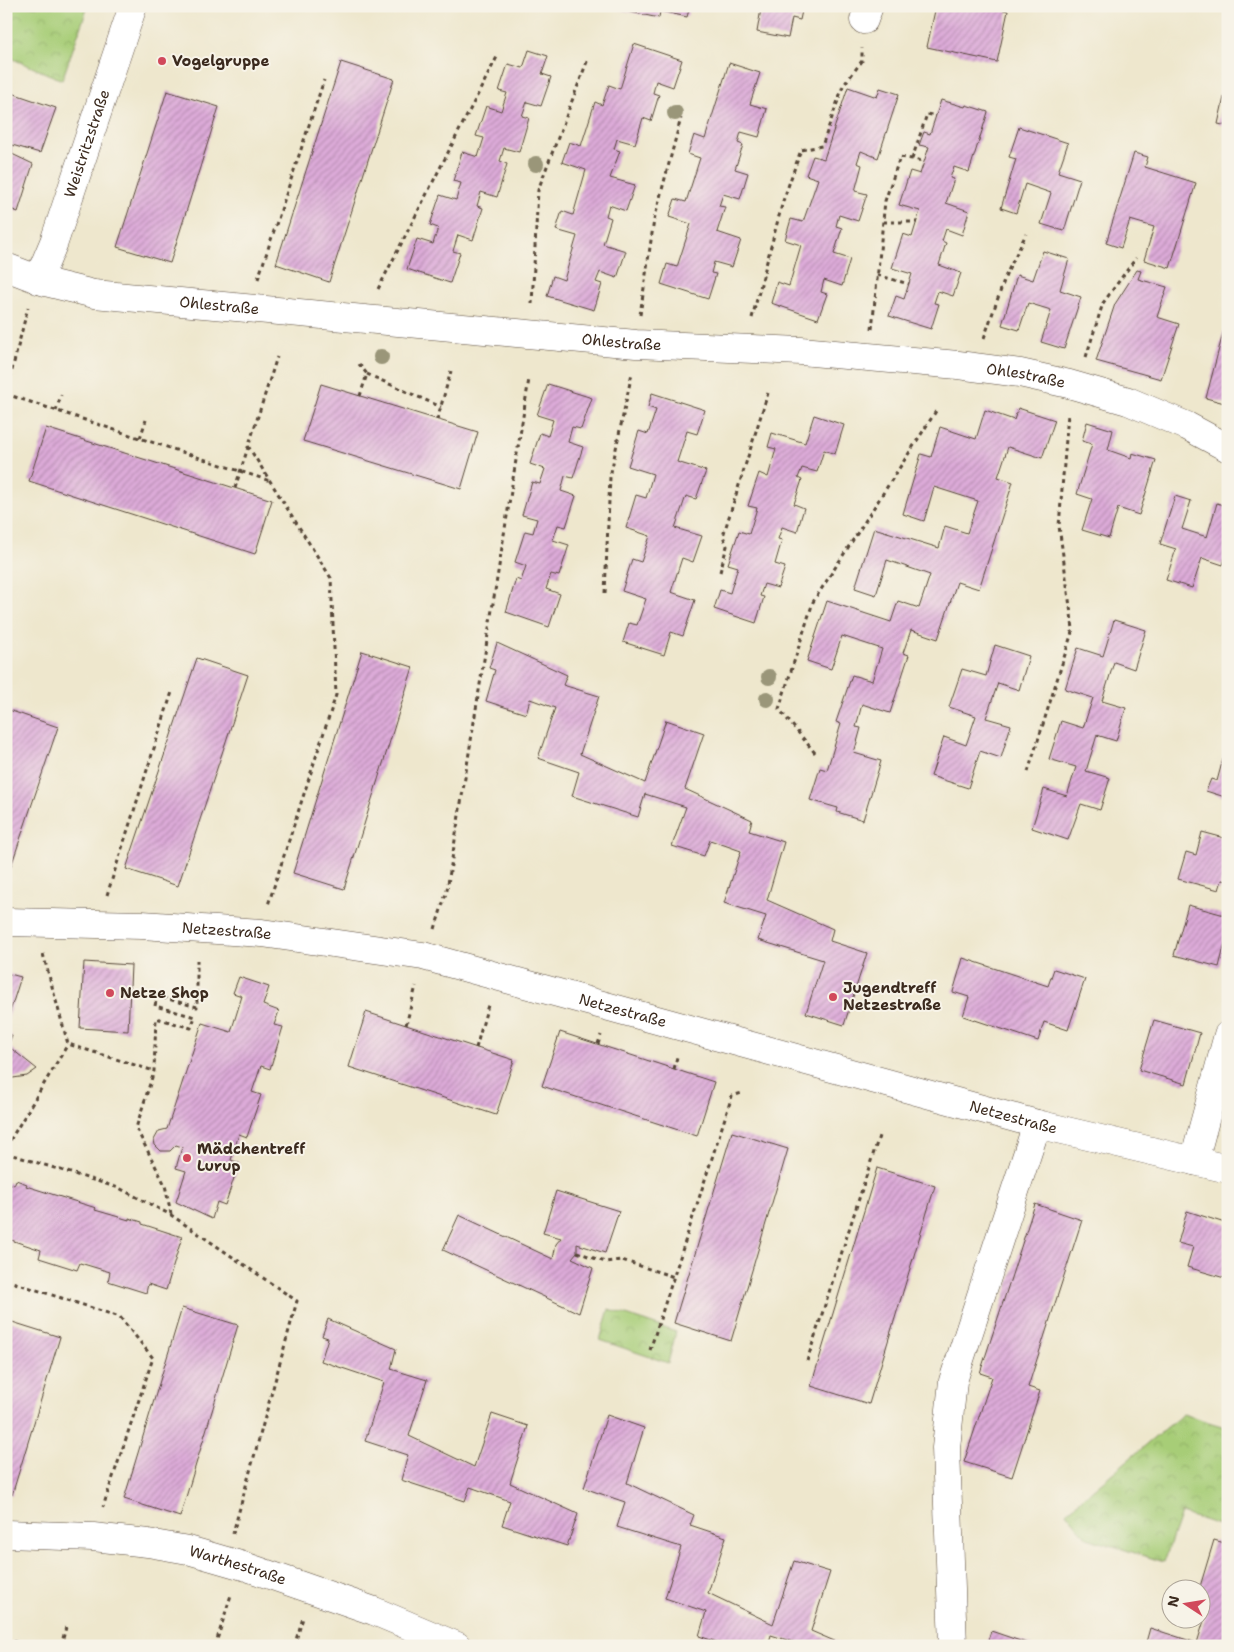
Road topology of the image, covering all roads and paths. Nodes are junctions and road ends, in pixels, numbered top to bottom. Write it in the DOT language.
graph roads {
  1 [pos="133,6"];
  2 [pos="866,13"];
  3 [pos="497,57"];
  4 [pos="588,60"];
  5 [pos="324,80"];
  6 [pos="936,116"];
  7 [pos="681,118"];
  8 [pos="912,159"];
  9 [pos="924,160"];
  10 [pos="883,222"];
  11 [pos="917,222"];
  12 [pos="1026,234"];
  13 [pos="1136,258"];
  14 [pos="6,266"];
  15 [pos="877,275"];
  16 [pos="257,283"];
  17 [pos="909,284"];
  18 [pos="34,292"];
  19 [pos="376,294"];
  20 [pos="532,308"];
  21 [pos="640,316"];
  22 [pos="751,322"];
  23 [pos="870,338"];
  24 [pos="984,339"];
  25 [pos="276,357"];
  26 [pos="1086,358"];
  27 [pos="359,364"];
  28 [pos="633,370"];
  29 [pos="451,371"];
  30 [pos="367,374"];
  31 [pos="529,379"];
  32 [pos="768,393"];
  33 [pos="6,394"];
  34 [pos="61,395"];
  35 [pos="360,396"];
  36 [pos="441,407"];
  37 [pos="938,408"];
  38 [pos="1069,410"];
  39 [pos="56,411"];
  40 [pos="146,420"];
  41 [pos="437,420"];
  42 [pos="140,438"];
  43 [pos="248,446"];
  44 [pos="1228,448"];
  45 [pos="240,471"];
  46 [pos="271,481"];
  47 [pos="234,488"];
  48 [pos="720,572"];
  49 [pos="605,593"];
  50 [pos="172,692"];
  51 [pos="815,753"];
  52 [pos="1028,772"];
  53 [pos="266,910"];
  54 [pos="6,922"];
  55 [pos="98,924"];
  56 [pos="432,937"];
  57 [pos="41,947"];
  58 [pos="197,959"];
  59 [pos="417,983"];
  60 [pos="489,1002"];
  61 [pos="406,1025"];
  62 [pos="1228,1035"];
  63 [pos="68,1044"];
  64 [pos="476,1048"];
  65 [pos="154,1071"];
  66 [pos="742,1092"];
  67 [pos="1037,1124"];
  68 [pos="880,1133"];
  69 [pos="6,1147"];
  70 [pos="6,1153"];
  71 [pos="1194,1161"];
  72 [pos="1228,1169"];
  73 [pos="171,1215"];
  74 [pos="577,1252"];
  75 [pos="674,1277"];
  76 [pos="6,1280"];
  77 [pos="650,1350"];
  78 [pos="807,1361"];
  79 [pos="6,1534"];
  80 [pos="94,1538"];
  81 [pos="225,1560"];
  82 [pos="232,1591"];
  83 [pos="304,1613"];
  84 [pos="66,1627"];
  85 [pos="6,1639"];
  86 [pos="27,1646"];
  87 [pos="61,1646"];
  88 [pos="215,1646"];
  89 [pos="294,1646"];
  90 [pos="457,1646"];
  91 [pos="953,1646"];
  1 -- 18 [label="street, Weistritzstraße"];
  2 -- 22 [label="path"];
  3 -- 19 [label="path"];
  4 -- 20 [label="path"];
  5 -- 16 [label="path"];
  6 -- 8 [label="path"];
  7 -- 21 [label="path"];
  8 -- 9 [label="path"];
  8 -- 10 [label="path"];
  10 -- 11 [label="path"];
  10 -- 15 [label="path"];
  12 -- 24 [label="path"];
  13 -- 26 [label="path"];
  14 -- 18 [label="street, Ohlestraße"];
  15 -- 17 [label="path"];
  15 -- 23 [label="path"];
  18 -- 33 [label="path"];
  18 -- 44 [label="street, Ohlestraße"];
  25 -- 43 [label="path"];
  27 -- 30 [label="path"];
  28 -- 49 [label="path"];
  29 -- 36 [label="path"];
  30 -- 35 [label="path"];
  30 -- 36 [label="path"];
  31 -- 56 [label="path"];
  32 -- 48 [label="path"];
  33 -- 39 [label="path"];
  34 -- 39 [label="path"];
  36 -- 41 [label="path"];
  37 -- 51 [label="path"];
  38 -- 52 [label="path"];
  39 -- 42 [label="path"];
  40 -- 42 [label="path"];
  42 -- 45 [label="path"];
  43 -- 45 [label="path"];
  43 -- 46 [label="path"];
  45 -- 46 [label="path"];
  45 -- 47 [label="path"];
  46 -- 53 [label="path"];
  50 -- 55 [label="path"];
  54 -- 55 [label="street, Netzestraße"];
  55 -- 67 [label="street, Netzestraße"];
  57 -- 63 [label="path"];
  58 -- 65 [label="path"];
  59 -- 61 [label="path"];
  60 -- 64 [label="path"];
  62 -- 71 [label="street"];
  63 -- 65 [label="path"];
  63 -- 69 [label="path"];
  65 -- 73 [label="path"];
  66 -- 75 [label="path"];
  67 -- 71 [label="street, Netzestraße"];
  67 -- 91 [label="street"];
  68 -- 78 [label="path"];
  70 -- 73 [label="path"];
  71 -- 72 [label="street, Netzestraße"];
  73 -- 81 [label="path"];
  74 -- 75 [label="path"];
  75 -- 77 [label="path"];
  76 -- 80 [label="path"];
  79 -- 80 [label="street, Warthestraße"];
  80 -- 81 [label="street, Warthestraße"];
  81 -- 90 [label="street, Warthestraße"];
  82 -- 88 [label="path"];
  83 -- 89 [label="path"];
  84 -- 87 [label="path"];
  85 -- 86 [label="path"];
}
